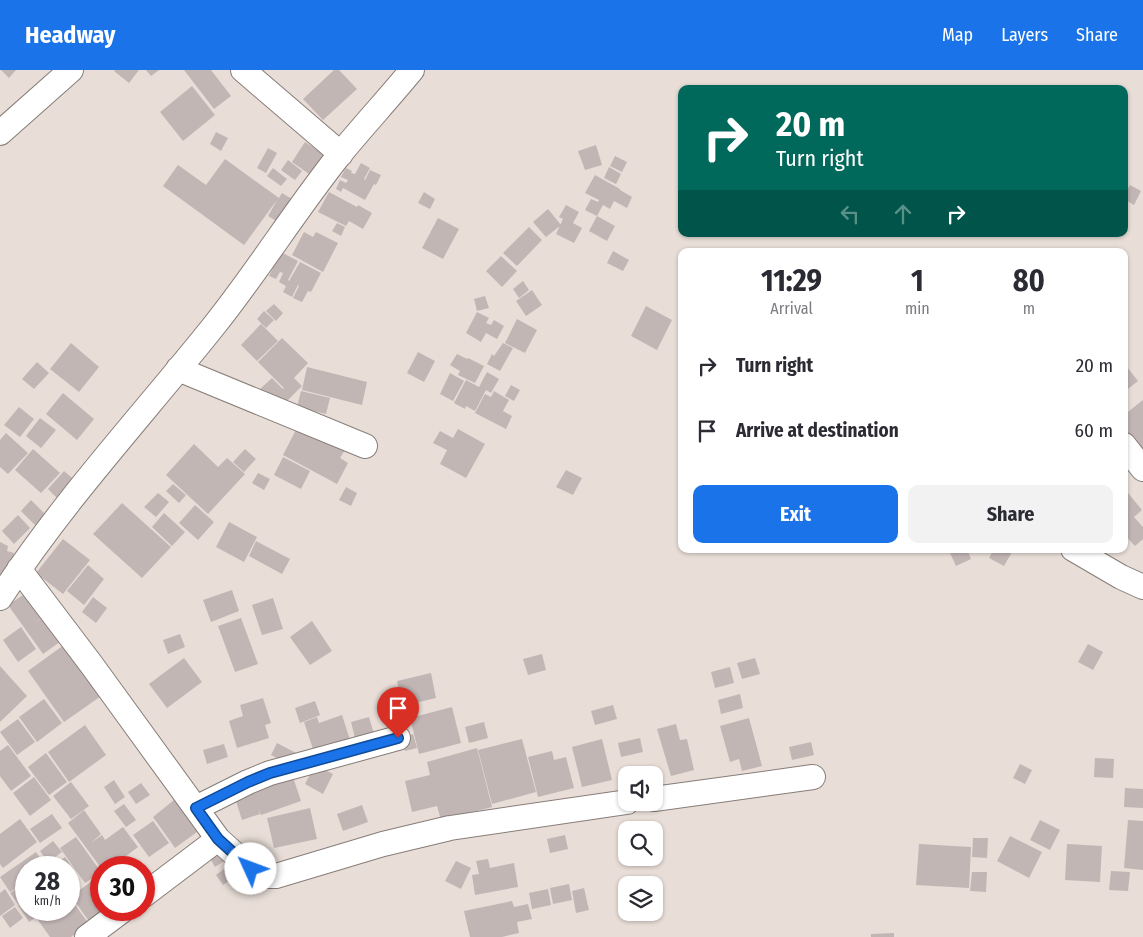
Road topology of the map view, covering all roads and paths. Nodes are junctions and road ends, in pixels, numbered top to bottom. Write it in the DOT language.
graph roads {
  1 [pos="72,70"];
  2 [pos="243,70"];
  3 [pos="412,70"];
  4 [pos="0,133"];
  5 [pos="341,154"];
  6 [pos="178,369"];
  7 [pos="365,446"];
  8 [pos="1128,450"];
  9 [pos="1143,469"];
  10 [pos="1080,553"];
  11 [pos="19,569"];
  12 [pos="1143,586"];
  13 [pos="0,598"];
  14 [pos="398,738"];
  15 [pos="813,777"];
  16 [pos="663,798"];
  17 [pos="618,803"];
  18 [pos="196,808"];
  19 [pos="218,839"];
  20 [pos="155,887"];
  21 [pos="109,921"];
  22 [pos="88,937"];
  1 -- 4 [label="street"];
  2 -- 5 [label="street"];
  3 -- 5 [label="street"];
  5 -- 6 [label="street"];
  6 -- 7 [label="street"];
  6 -- 11 [label="street"];
  8 -- 9 [label="street"];
  10 -- 12 [label="street"];
  11 -- 13 [label="street"];
  11 -- 18 [label="street"];
  14 -- 18 [label="street"];
  15 -- 16 [label="street"];
  17 -- 19 [label="street"];
  18 -- 19 [label="street"];
  19 -- 20 [label="street"];
  21 -- 22 [label="street"];
}
